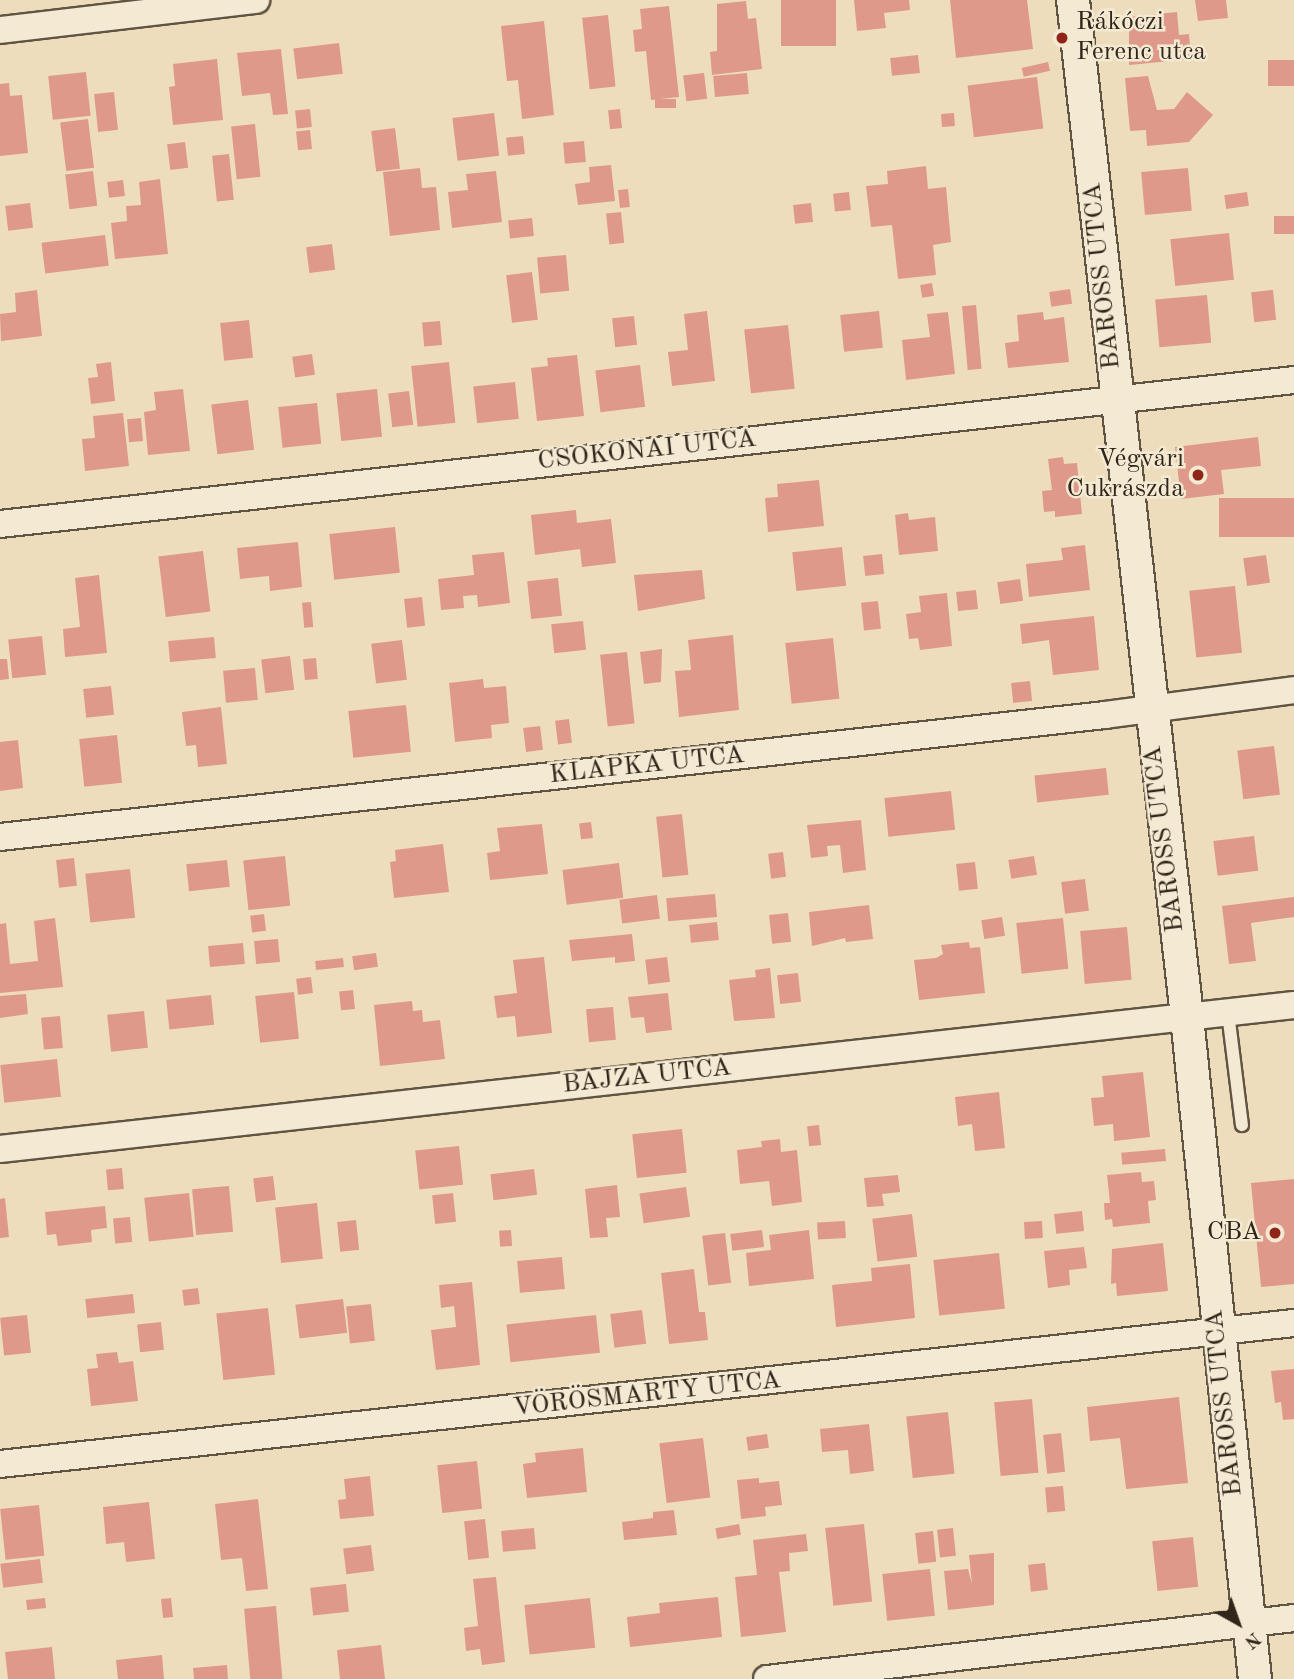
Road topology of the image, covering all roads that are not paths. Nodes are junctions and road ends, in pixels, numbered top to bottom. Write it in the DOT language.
graph roads {
  1 [pos="256,0"];
  2 [pos="1073,0"];
  3 [pos="0,30"];
  4 [pos="1294,380"];
  5 [pos="1116,399"];
  6 [pos="0,524"];
  7 [pos="1294,690"];
  8 [pos="1149,708"];
  9 [pos="0,837"];
  10 [pos="1294,1004"];
  11 [pos="1228,1013"];
  12 [pos="1187,1017"];
  13 [pos="1242,1125"];
  14 [pos="0,1149"];
  15 [pos="1294,1323"];
  16 [pos="1217,1334"];
  17 [pos="0,1464"];
  18 [pos="1294,1618"];
  19 [pos="1249,1623"];
  20 [pos="767,1679"];
  21 [pos="1255,1679"];
  1 -- 3 [label="street"];
  2 -- 5 [label="street, BAROSS UTCA"];
  4 -- 5 [label="street, CSOKONAI UTCA"];
  5 -- 6 [label="street, CSOKONAI UTCA"];
  5 -- 8 [label="street, BAROSS UTCA"];
  7 -- 8 [label="street, KLAPKA UTCA"];
  8 -- 9 [label="street, KLAPKA UTCA"];
  8 -- 12 [label="street, BAROSS UTCA"];
  10 -- 11 [label="street, BAJZA UTCA"];
  11 -- 12 [label="street, BAJZA UTCA"];
  11 -- 13 [label="lane"];
  12 -- 14 [label="street, BAJZA UTCA"];
  12 -- 16 [label="street, BAROSS UTCA"];
  15 -- 16 [label="street, VÖRÖSMARTY UTCA"];
  16 -- 17 [label="street, VÖRÖSMARTY UTCA"];
  16 -- 19 [label="street, BAROSS UTCA"];
  18 -- 19 [label="street"];
  19 -- 20 [label="street"];
  19 -- 21 [label="street, BAROSS UTCA"];
}
